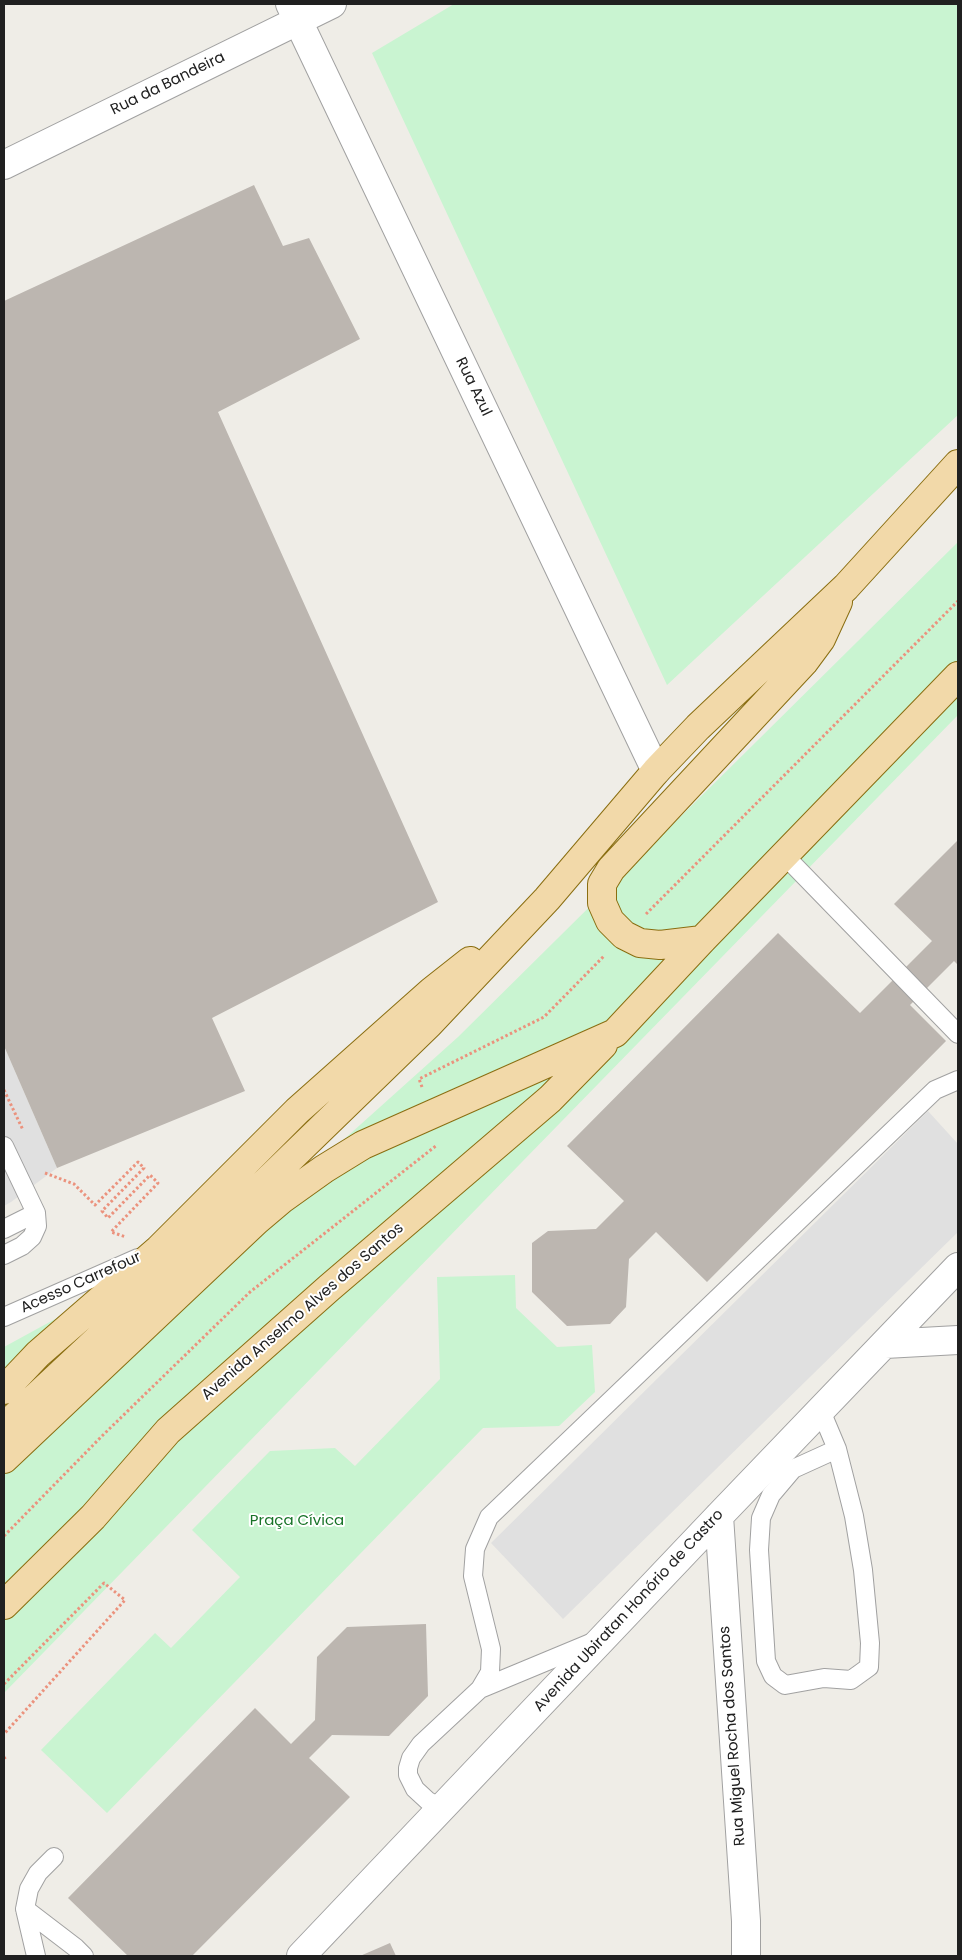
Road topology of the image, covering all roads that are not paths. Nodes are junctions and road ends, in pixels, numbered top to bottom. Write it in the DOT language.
graph roads {
  1 [pos="332,4"];
  2 [pos="294,12"];
  3 [pos="4,165"];
  4 [pos="958,464"];
  5 [pos="846,587"];
  6 [pos="958,676"];
  7 [pos="656,771"];
  8 [pos="784,856"];
  9 [pos="548,899"];
  10 [pos="702,940"];
  11 [pos="615,1033"];
  12 [pos="958,1034"];
  13 [pos="958,1080"];
  14 [pos="4,1146"];
  15 [pos="36,1213"];
  16 [pos="4,1229"];
  17 [pos="159,1248"];
  18 [pos="4,1255"];
  19 [pos="958,1268"];
  20 [pos="4,1317"];
  21 [pos="958,1340"];
  22 [pos="884,1344"];
  23 [pos="4,1390"];
  24 [pos="821,1410"];
  25 [pos="4,1428"];
  26 [pos="837,1449"];
  27 [pos="4,1459"];
  28 [pos="719,1516"];
  29 [pos="4,1605"];
  30 [pos="604,1638"];
  31 [pos="480,1689"];
  32 [pos="443,1809"];
  33 [pos="54,1857"];
  34 [pos="26,1908"];
  35 [pos="50,1927"];
  36 [pos="35,1951"];
  37 [pos="84,1956"];
  38 [pos="301,1956"];
  39 [pos="746,1956"];
  1 -- 2 [label="street, Rua da Bandeira"];
  2 -- 3 [label="street, Rua da Bandeira"];
  2 -- 7 [label="street, Rua Azul"];
  4 -- 5 [label="main road"];
  5 -- 7 [label="main road"];
  5 -- 10 [label="main road"];
  6 -- 8 [label="main road, Avenida Anselmo Alves dos Santos"];
  7 -- 9 [label="main road"];
  8 -- 10 [label="main road, Avenida Anselmo Alves dos Santos"];
  8 -- 12 [label="lane"];
  9 -- 17 [label="main road"];
  9 -- 25 [label="main road"];
  10 -- 11 [label="main road, Avenida Anselmo Alves dos Santos"];
  11 -- 27 [label="main road"];
  11 -- 29 [label="main road, Avenida Anselmo Alves dos Santos"];
  13 -- 31 [label="lane"];
  14 -- 15 [label="lane"];
  15 -- 16 [label="lane"];
  15 -- 18 [label="lane"];
  17 -- 20 [label="lane, Acesso Carrefour"];
  17 -- 23 [label="main road"];
  19 -- 22 [label="street, Avenida Ubiratan Honório de Castro"];
  21 -- 22 [label="street"];
  22 -- 24 [label="street, Avenida Ubiratan Honório de Castro"];
  24 -- 26 [label="lane"];
  24 -- 28 [label="street, Avenida Ubiratan Honório de Castro"];
  26 -- 26 [label="lane"];
  28 -- 30 [label="street, Avenida Ubiratan Honório de Castro"];
  28 -- 39 [label="street, Rua Miguel Rocha dos Santos"];
  30 -- 31 [label="lane"];
  30 -- 32 [label="street, Avenida Ubiratan Honório de Castro"];
  31 -- 32 [label="lane"];
  32 -- 38 [label="street, Avenida Ubiratan Honório de Castro"];
  33 -- 34 [label="lane"];
  34 -- 35 [label="lane"];
  34 -- 36 [label="lane"];
  35 -- 36 [label="lane"];
  35 -- 37 [label="lane"];
}
